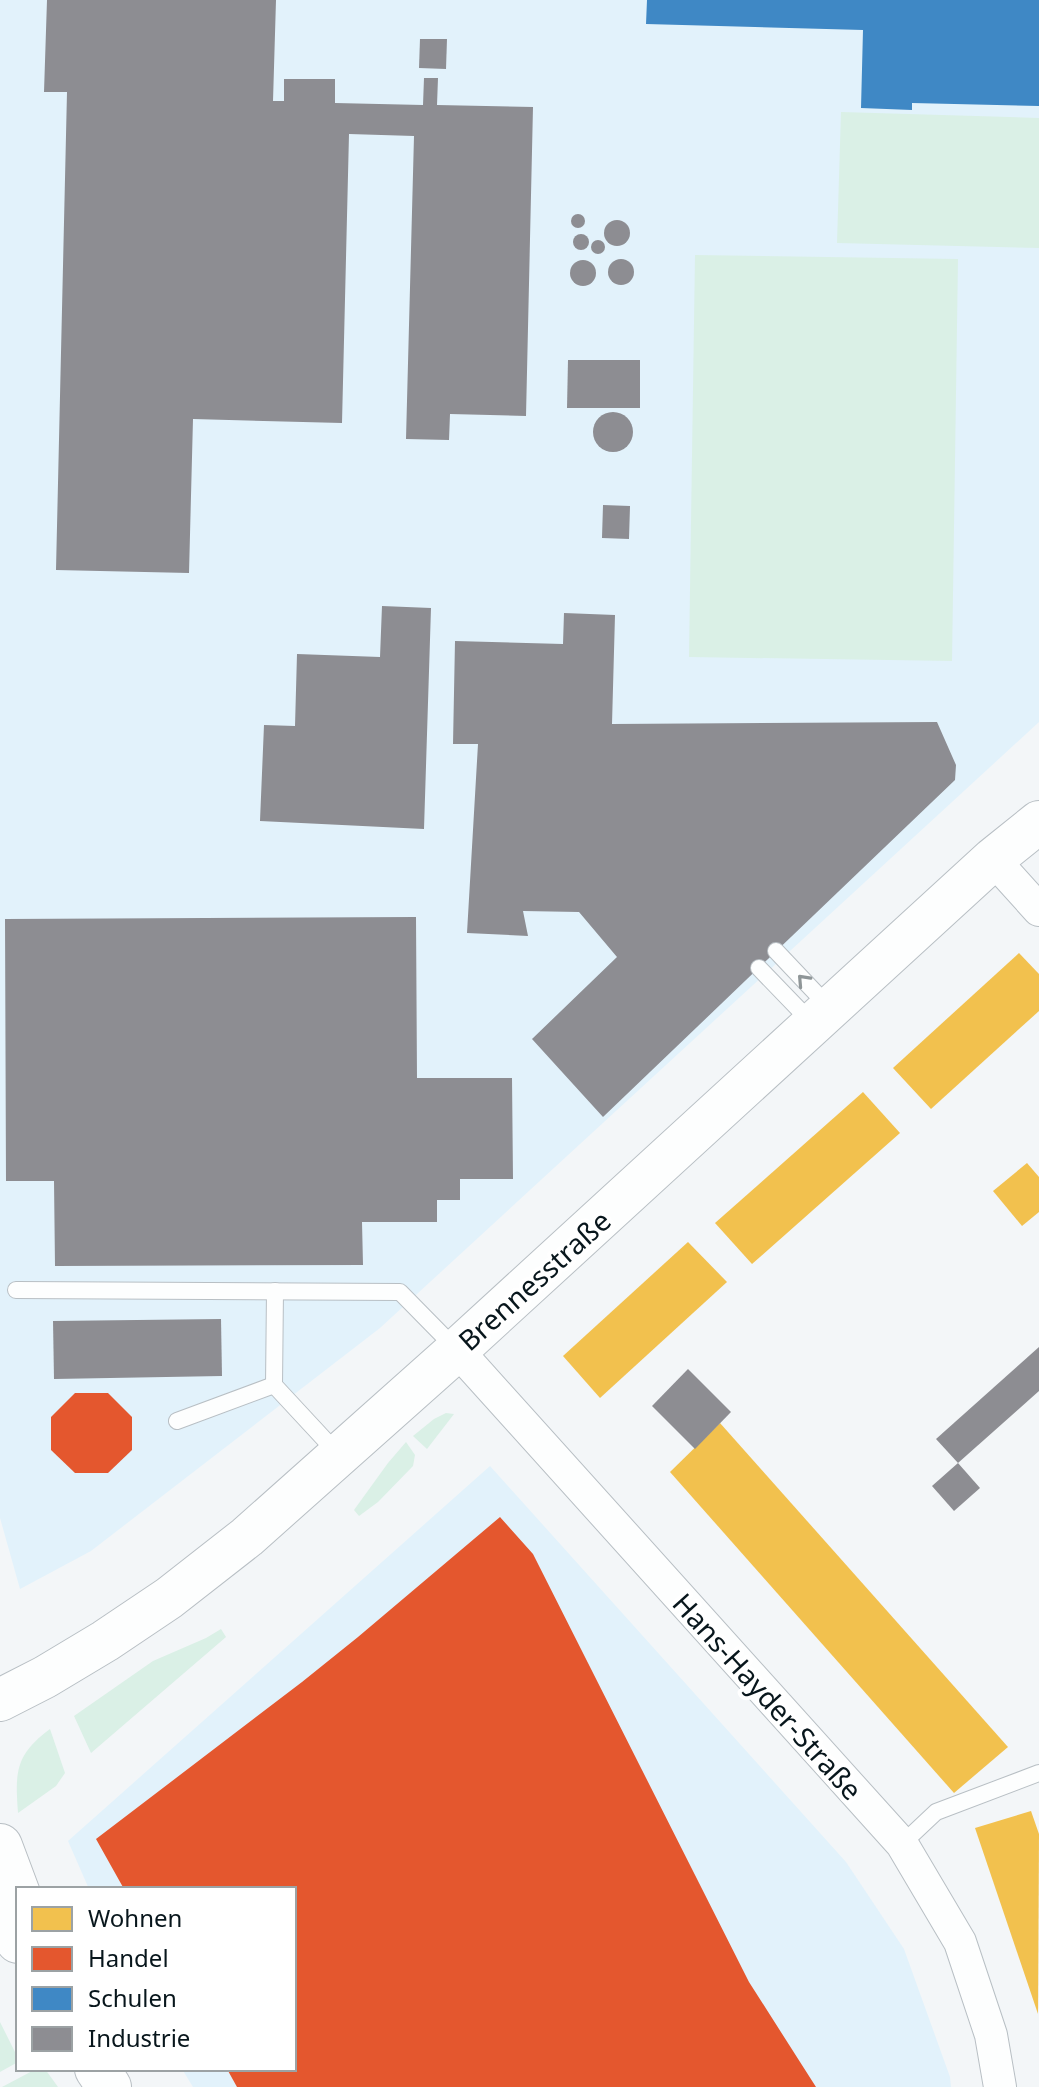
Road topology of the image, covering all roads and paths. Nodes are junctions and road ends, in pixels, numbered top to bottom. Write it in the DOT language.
graph roads {
  1 [pos="1039,822"];
  2 [pos="993,859"];
  3 [pos="1039,910"];
  4 [pos="776,951"];
  5 [pos="759,968"];
  6 [pos="821,1016"];
  7 [pos="16,1290"];
  8 [pos="275,1291"];
  9 [pos="457,1350"];
  10 [pos="274,1385"];
  11 [pos="177,1421"];
  12 [pos="339,1455"];
  13 [pos="0,1700"];
  14 [pos="1039,1773"];
  15 [pos="902,1844"];
  16 [pos="0,1846"];
  17 [pos="16,1889"];
  18 [pos="0,1911"];
  19 [pos="16,1938"];
  20 [pos="1000,2087"];
  1 -- 2 [label="street, Brennesstraße"];
  2 -- 3 [label="street"];
  2 -- 6 [label="street, Brennesstraße"];
  6 -- 4 [label="lane, one-way"];
  5 -- 6 [label="lane"];
  6 -- 9 [label="street, Brennesstraße"];
  7 -- 8 [label="lane"];
  8 -- 9 [label="lane"];
  8 -- 10 [label="lane"];
  9 -- 12 [label="street, Brennesstraße"];
  9 -- 15 [label="street, Hans-Hayder-Straße"];
  10 -- 11 [label="lane"];
  10 -- 12 [label="lane"];
  12 -- 13 [label="street, Brennesstraße"];
  14 -- 15 [label="lane"];
  15 -- 20 [label="street, Hans-Hayder-Straße"];
  16 -- 17 [label="main road"];
  18 -- 19 [label="main road"];
}
